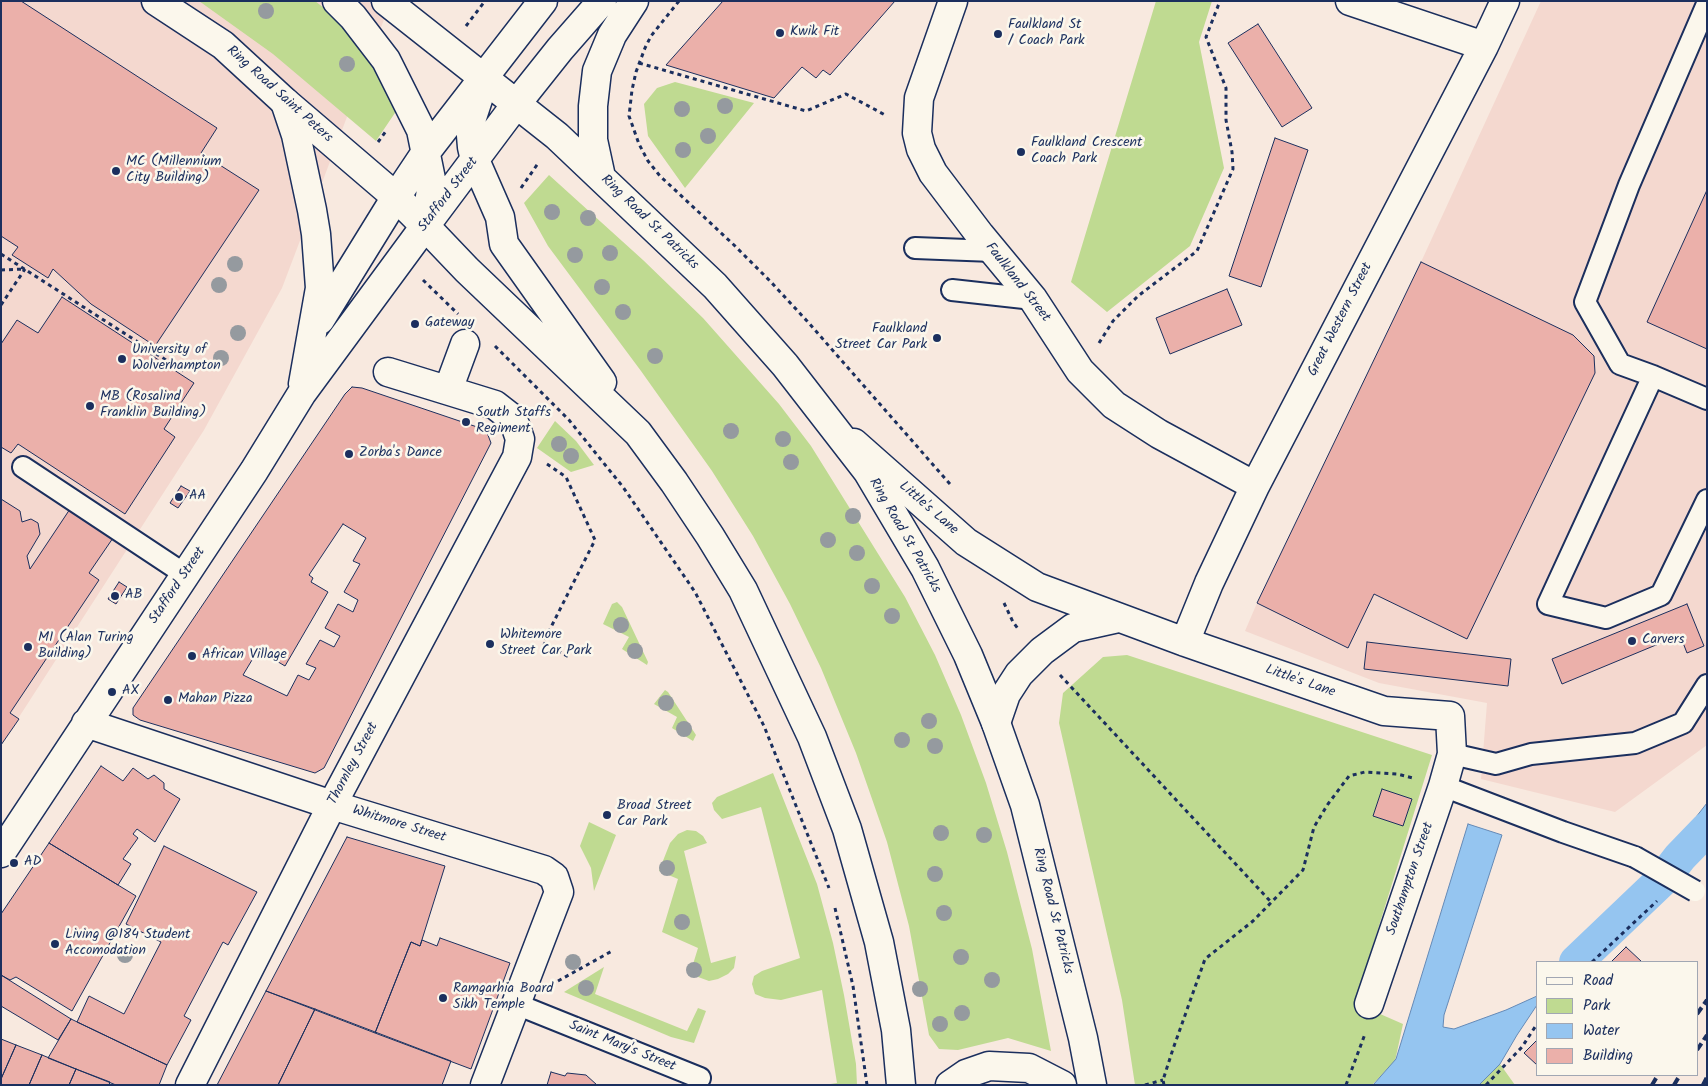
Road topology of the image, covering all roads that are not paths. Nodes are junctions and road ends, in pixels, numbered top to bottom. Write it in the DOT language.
graph roads {
  1 [pos="156,1"];
  2 [pos="337,1"];
  3 [pos="386,1"];
  4 [pos="543,1"];
  5 [pos="602,1"];
  6 [pos="634,1"];
  7 [pos="953,1"];
  8 [pos="1350,1"];
  9 [pos="1505,1"];
  10 [pos="1707,4"];
  11 [pos="1484,46"];
  12 [pos="485,78"];
  13 [pos="285,102"];
  14 [pos="517,103"];
  15 [pos="426,152"];
  16 [pos="475,160"];
  17 [pos="601,177"];
  18 [pos="396,198"];
  19 [pos="425,226"];
  20 [pos="915,248"];
  21 [pos="993,251"];
  22 [pos="952,290"];
  23 [pos="1033,299"];
  24 [pos="314,330"];
  25 [pos="464,331"];
  26 [pos="388,372"];
  27 [pos="1653,376"];
  28 [pos="448,390"];
  29 [pos="302,393"];
  30 [pos="1707,399"];
  31 [pos="830,422"];
  32 [pos="638,433"];
  33 [pos="23,467"];
  34 [pos="1255,486"];
  35 [pos="1707,500"];
  36 [pos="186,575"];
  37 [pos="1118,618"];
  38 [pos="1185,642"];
  39 [pos="1707,685"];
  40 [pos="86,723"];
  41 [pos="996,723"];
  42 [pos="1452,754"];
  43 [pos="1442,786"];
  44 [pos="332,805"];
  45 [pos="1,853"];
  46 [pos="1695,891"];
  47 [pos="516,1004"];
  48 [pos="1369,1004"];
  49 [pos="700,1078"];
  50 [pos="190,1085"];
  51 [pos="485,1085"];
  52 [pos="901,1085"];
  53 [pos="950,1085"];
  54 [pos="1062,1085"];
  55 [pos="1092,1085"];
  1 -- 13 [label="main road, Ring Road Saint Peters"];
  2 -- 15 [label="main road"];
  3 -- 12 [label="main road, Ring Road St Patricks"];
  4 -- 12 [label="main road, Stafford Street"];
  5 -- 14 [label="main road, Stafford Street"];
  6 -- 17 [label="main road"];
  7 -- 21 [label="main road, Faulkland Street"];
  8 -- 11 [label="main road"];
  9 -- 11 [label="main road, Great Western Street"];
  10 -- 27 [label="lane"];
  11 -- 34 [label="main road, Great Western Street"];
  12 -- 14 [label="main road, Ring Road St Patricks"];
  12 -- 15 [label="main road, Stafford Street"];
  12 -- 16 [label="main road"];
  13 -- 18 [label="main road, Ring Road Saint Peters"];
  13 -- 24 [label="main road, Stafford Street"];
  14 -- 16 [label="main road, Stafford Street"];
  14 -- 17 [label="main road, Ring Road St Patricks"];
  15 -- 18 [label="main road, Stafford Street"];
  15 -- 19 [label="main road"];
  16 -- 19 [label="main road, Stafford Street"];
  16 -- 32 [label="main road"];
  17 -- 31 [label="main road, Ring Road St Patricks"];
  18 -- 19 [label="main road"];
  18 -- 24 [label="main road, Stafford Street"];
  19 -- 29 [label="main road, Stafford Street"];
  19 -- 32 [label="main road"];
  20 -- 21 [label="lane"];
  21 -- 23 [label="main road, Faulkland Street"];
  22 -- 23 [label="lane"];
  23 -- 34 [label="main road, Faulkland Street"];
  24 -- 29 [label="main road, Stafford Street"];
  25 -- 28 [label="main road"];
  26 -- 28 [label="main road"];
  27 -- 30 [label="lane"];
  27 -- 35 [label="lane"];
  28 -- 44 [label="main road, Thornley Street"];
  29 -- 36 [label="main road, Stafford Street"];
  31 -- 37 [label="main road, Little's Lane"];
  31 -- 41 [label="main road, Ring Road St Patricks"];
  32 -- 52 [label="main road"];
  33 -- 36 [label="lane"];
  34 -- 38 [label="main road, Great Western Street"];
  36 -- 40 [label="main road, Stafford Street"];
  37 -- 38 [label="main road, Little's Lane"];
  37 -- 41 [label="main road"];
  38 -- 42 [label="main road, Little's Lane"];
  39 -- 42 [label="lane"];
  40 -- 44 [label="main road, Whitmore Street"];
  40 -- 45 [label="main road, Stafford Street"];
  41 -- 55 [label="main road, Ring Road St Patricks"];
  42 -- 43 [label="main road, Southampton Street"];
  43 -- 46 [label="lane, bridge"];
  43 -- 48 [label="main road, Southampton Street"];
  44 -- 47 [label="main road, Whitmore Street"];
  44 -- 50 [label="main road, Thornley Street"];
  47 -- 49 [label="lane, Saint Mary's Street"];
  47 -- 51 [label="main road"];
  53 -- 54 [label="main road"];
}
